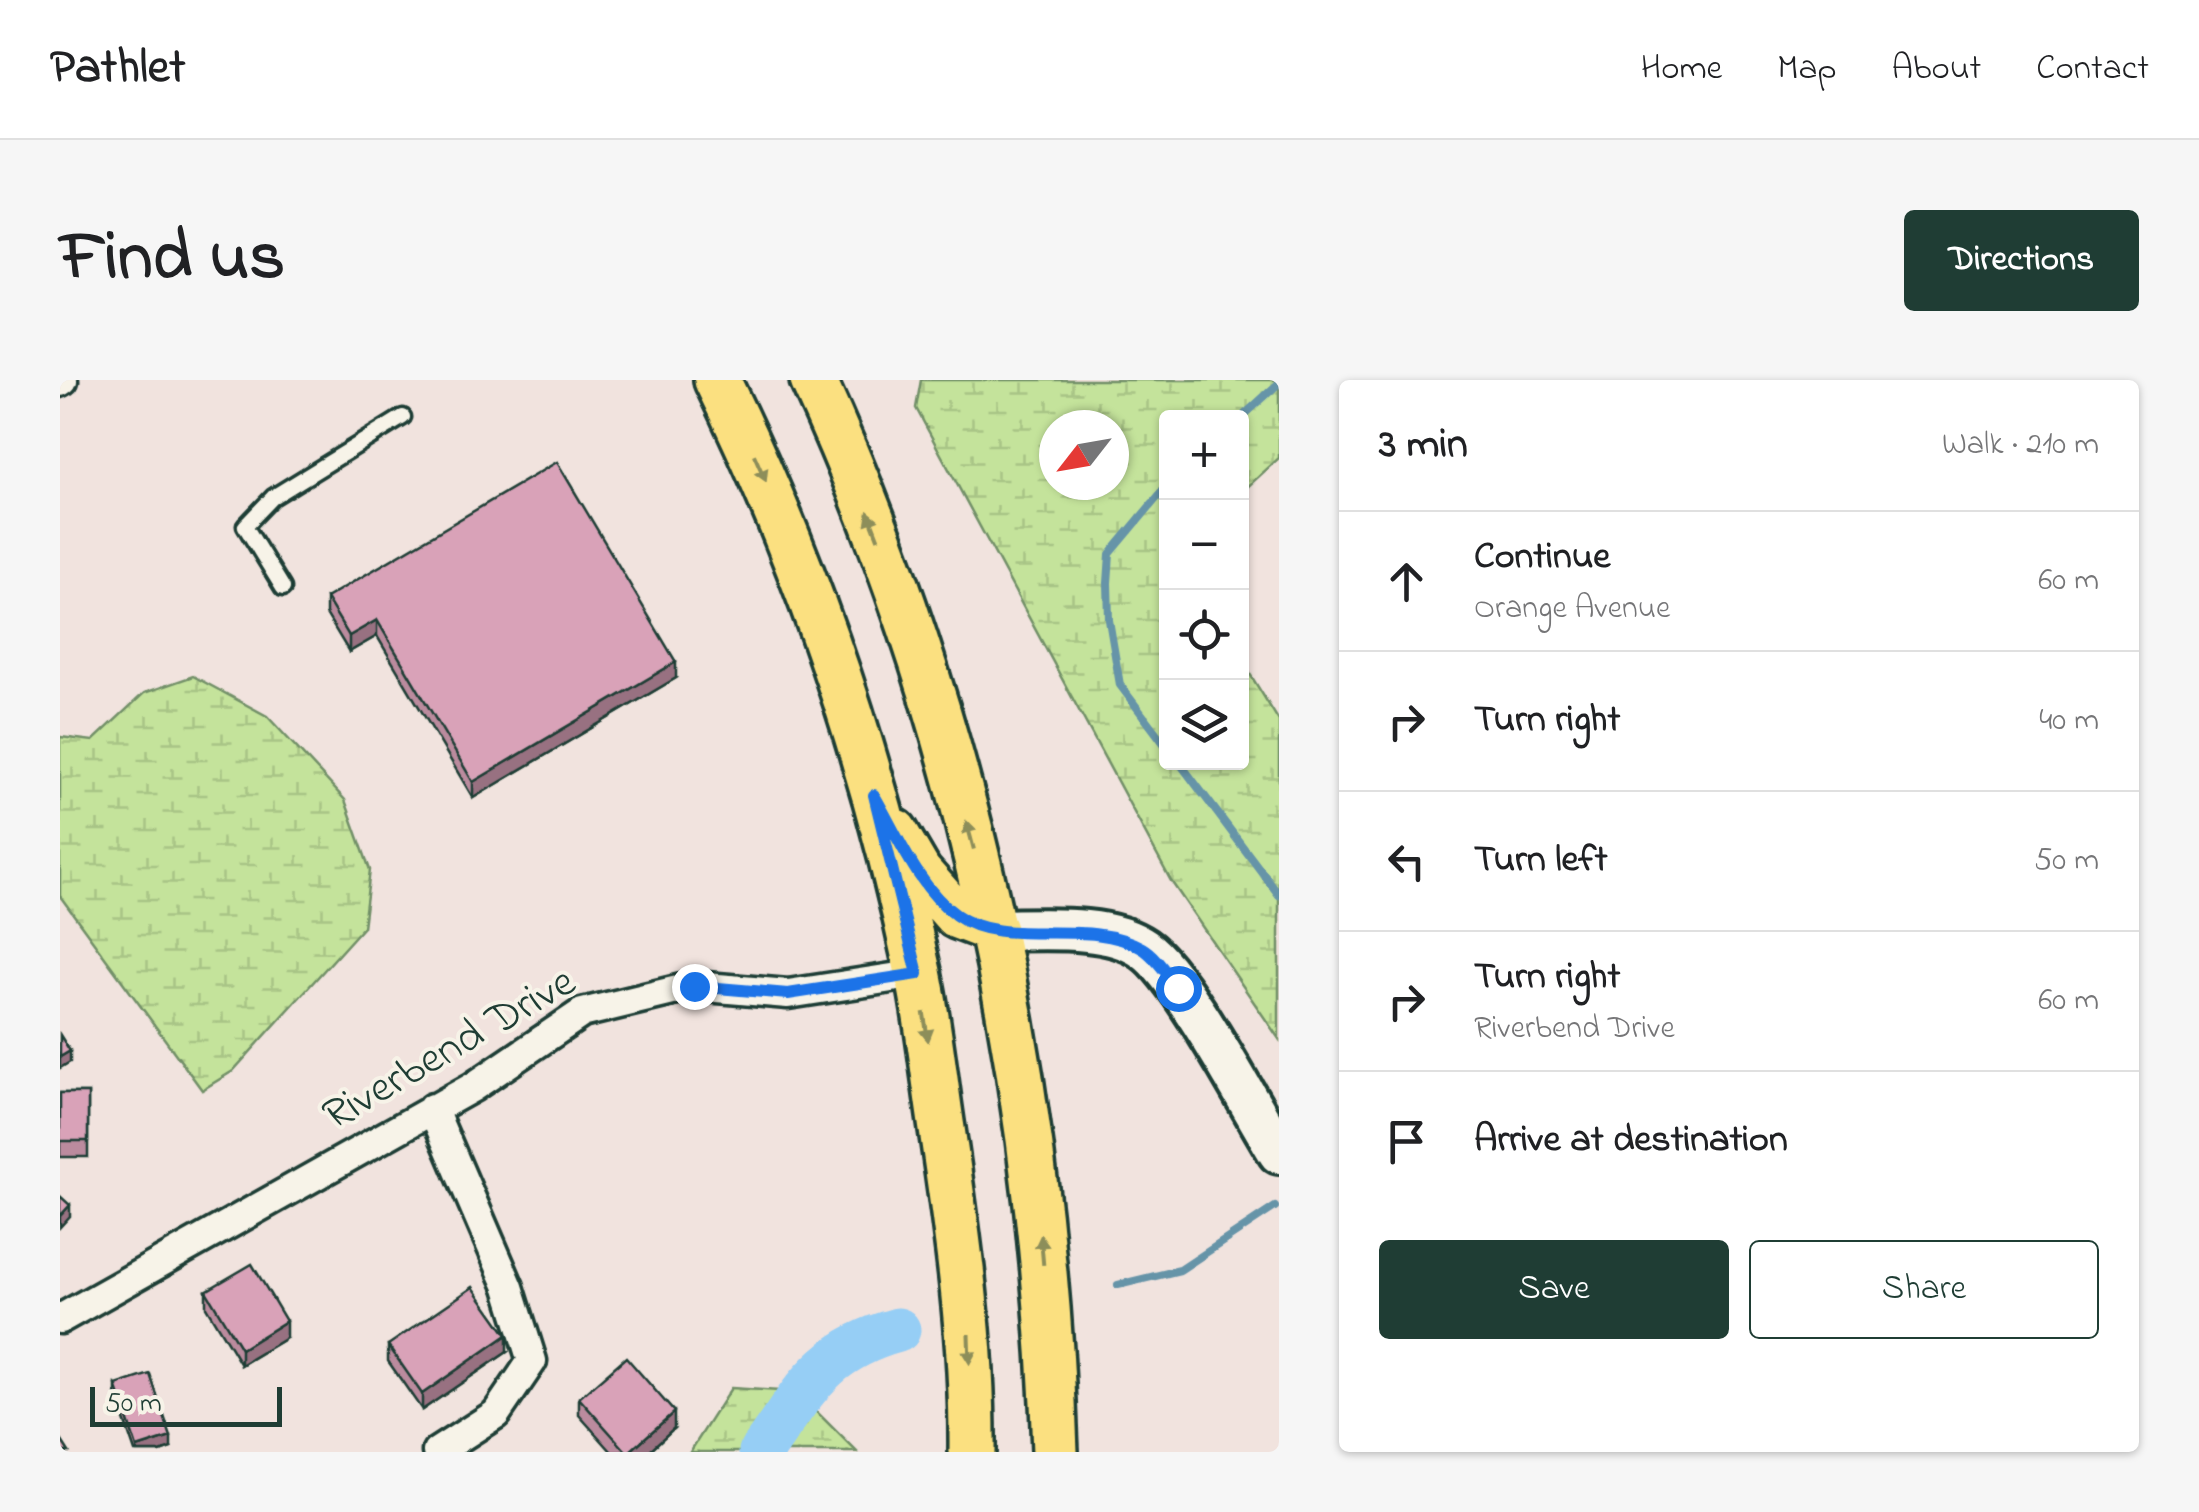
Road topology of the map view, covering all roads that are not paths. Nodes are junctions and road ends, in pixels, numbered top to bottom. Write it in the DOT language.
graph roads {
  1 [pos="718,380"];
  2 [pos="813,380"];
  3 [pos="403,417"];
  4 [pos="283,588"];
  5 [pos="874,795"];
  6 [pos="994,930"];
  7 [pos="918,974"];
  8 [pos="432,1108"];
  9 [pos="1279,1153"];
  10 [pos="60,1319"];
  11 [pos="467,1444"];
  12 [pos="974,1450"];
  13 [pos="437,1452"];
  14 [pos="1055,1452"];
  1 -- 5 [label="main road, one-way"];
  6 -- 2 [label="main road, one-way"];
  3 -- 4 [label="lane"];
  5 -- 6 [label="main road"];
  5 -- 7 [label="main road"];
  6 -- 9 [label="main road"];
  14 -- 6 [label="main road, one-way"];
  7 -- 8 [label="street, Riverbend Drive"];
  7 -- 12 [label="main road, one-way"];
  8 -- 10 [label="street, Riverbend Drive"];
  8 -- 11 [label="street"];
  11 -- 13 [label="street"];
}
